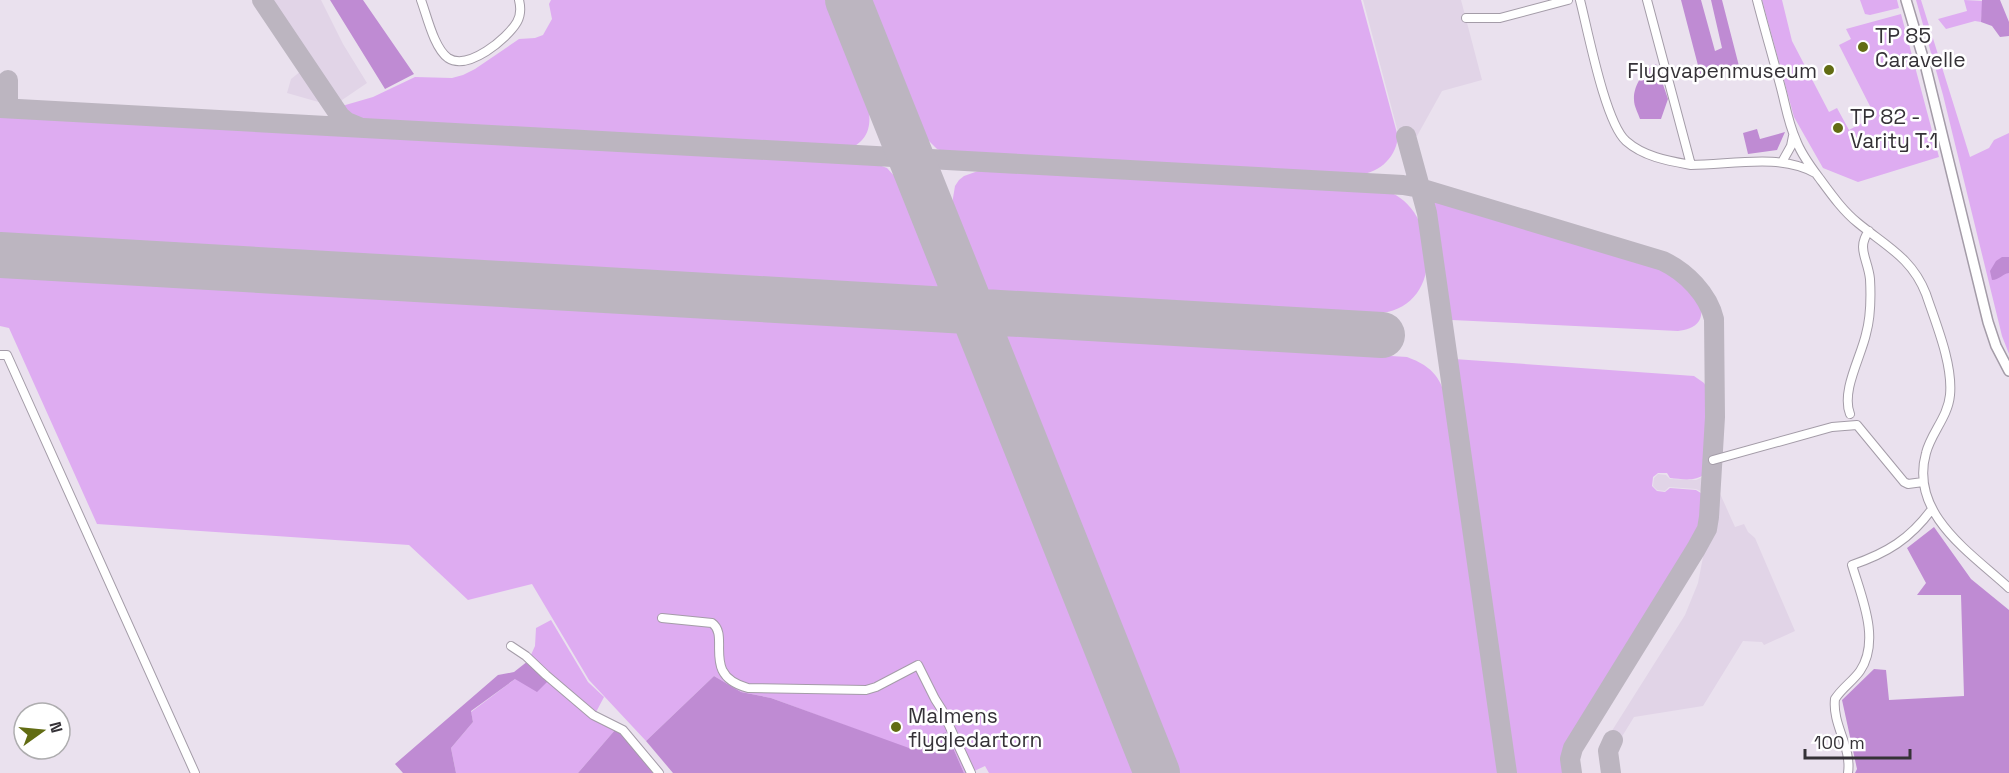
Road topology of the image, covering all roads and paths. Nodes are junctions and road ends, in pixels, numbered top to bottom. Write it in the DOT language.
graph roads {
  1 [pos="421,0"];
  2 [pos="519,0"];
  3 [pos="1568,0"];
  4 [pos="1580,0"];
  5 [pos="1647,0"];
  6 [pos="1757,0"];
  7 [pos="1906,0"];
  8 [pos="1466,18"];
  9 [pos="1794,134"];
  10 [pos="1782,162"];
  11 [pos="1691,165"];
  12 [pos="1816,174"];
  13 [pos="1869,231"];
  14 [pos="0,355"];
  15 [pos="2009,371"];
  16 [pos="1850,414"];
  17 [pos="1713,460"];
  18 [pos="1923,482"];
  19 [pos="1932,509"];
  20 [pos="2009,588"];
  21 [pos="662,618"];
  22 [pos="511,646"];
  23 [pos="195,773"];
  24 [pos="659,773"];
  25 [pos="971,773"];
  26 [pos="1848,773"];
  1 -- 2 [label="street"];
  3 -- 8 [label="street"];
  4 -- 11 [label="street"];
  5 -- 11 [label="street"];
  6 -- 9 [label="street"];
  7 -- 15 [label="street"];
  9 -- 10 [label="street"];
  9 -- 12 [label="street"];
  10 -- 11 [label="street"];
  10 -- 12 [label="street"];
  12 -- 13 [label="street"];
  13 -- 16 [label="street"];
  13 -- 18 [label="street"];
  14 -- 23 [label="street"];
  17 -- 18 [label="street"];
  18 -- 19 [label="street"];
  19 -- 20 [label="street"];
  19 -- 26 [label="street"];
  21 -- 25 [label="street"];
  22 -- 24 [label="street"];
}
